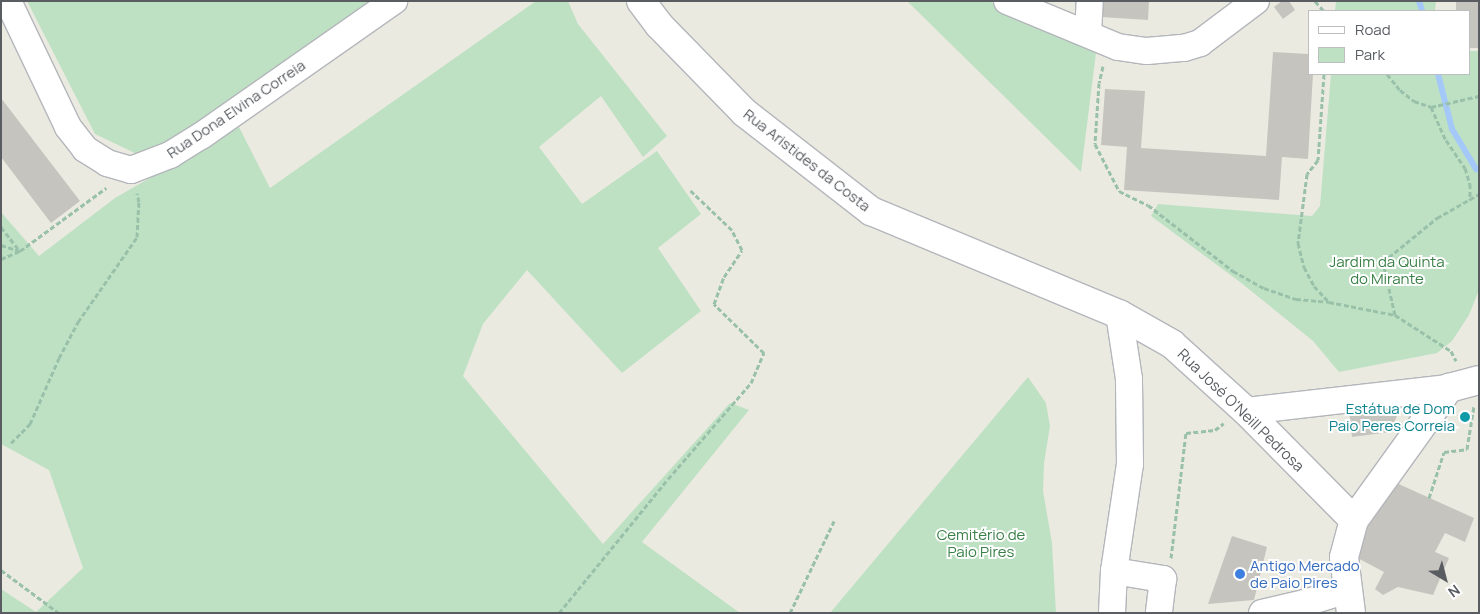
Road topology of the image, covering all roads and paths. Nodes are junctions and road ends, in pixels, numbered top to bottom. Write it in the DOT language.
graph roads {
  1 [pos="8,1"];
  2 [pos="394,1"];
  3 [pos="641,1"];
  4 [pos="1090,1"];
  5 [pos="1256,1"];
  6 [pos="1022,4"];
  7 [pos="1098,38"];
  8 [pos="1324,75"];
  9 [pos="1389,75"];
  10 [pos="1479,96"];
  11 [pos="1431,107"];
  12 [pos="133,179"];
  13 [pos="690,190"];
  14 [pos="1479,194"];
  15 [pos="1470,200"];
  16 [pos="1,227"];
  17 [pos="1,245"];
  18 [pos="20,251"];
  19 [pos="1,259"];
  20 [pos="1119,314"];
  21 [pos="1395,315"];
  22 [pos="1479,380"];
  23 [pos="1449,388"];
  24 [pos="1237,403"];
  25 [pos="12,443"];
  26 [pos="1354,520"];
  27 [pos="834,521"];
  28 [pos="1,570"];
  29 [pos="1114,571"];
  30 [pos="1163,579"];
  31 [pos="1349,601"];
  32 [pos="59,613"];
  33 [pos="559,613"];
  34 [pos="790,613"];
  35 [pos="1112,613"];
  36 [pos="1160,613"];
  37 [pos="1262,613"];
  1 -- 12 [label="street"];
  2 -- 12 [label="street, Rua Dona Elvina Correia"];
  3 -- 20 [label="street, Rua Aristides da Costa"];
  4 -- 7 [label="street"];
  5 -- 7 [label="street"];
  6 -- 7 [label="street"];
  7 -- 8 [label="path"];
  9 -- 11 [label="path"];
  10 -- 11 [label="path"];
  11 -- 15 [label="path"];
  12 -- 18 [label="path"];
  12 -- 25 [label="path"];
  13 -- 33 [label="path"];
  14 -- 15 [label="path"];
  15 -- 21 [label="path"];
  16 -- 18 [label="path"];
  17 -- 18 [label="path"];
  18 -- 19 [label="path"];
  20 -- 24 [label="street, Rua José O'Neill Pedrosa"];
  20 -- 29 [label="street"];
  22 -- 23 [label="street"];
  23 -- 24 [label="street"];
  23 -- 26 [label="street"];
  24 -- 26 [label="street, Rua José O'Neill Pedrosa"];
  24 -- 30 [label="path"];
  26 -- 31 [label="street"];
  27 -- 34 [label="path"];
  28 -- 32 [label="path"];
  29 -- 30 [label="street"];
  29 -- 35 [label="street"];
  30 -- 36 [label="street"];
  31 -- 37 [label="street"];
}
